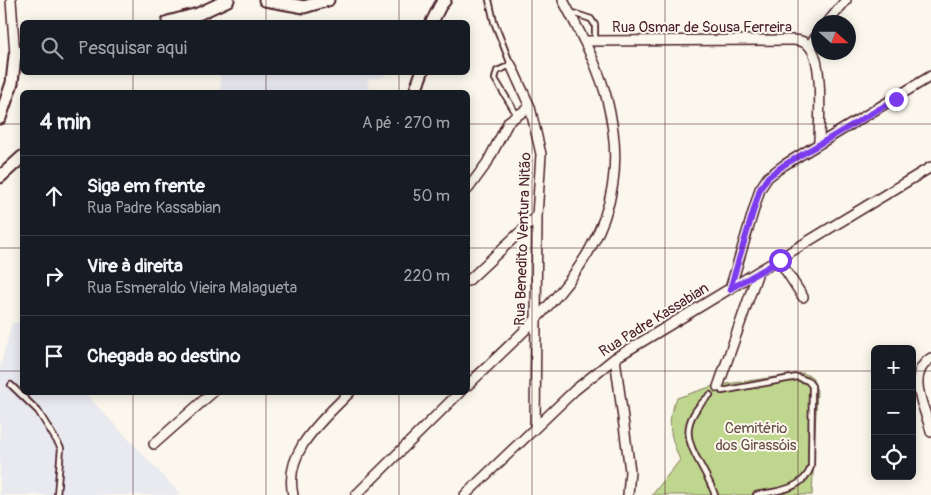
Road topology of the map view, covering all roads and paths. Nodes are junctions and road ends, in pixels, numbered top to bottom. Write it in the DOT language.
graph roads {
  1 [pos="11,0"];
  2 [pos="228,0"];
  3 [pos="265,0"];
  4 [pos="328,0"];
  5 [pos="445,0"];
  6 [pos="489,0"];
  7 [pos="563,0"];
  8 [pos="846,0"];
  9 [pos="569,12"];
  10 [pos="834,15"];
  11 [pos="176,20"];
  12 [pos="433,20"];
  13 [pos="594,41"];
  14 [pos="584,42"];
  15 [pos="811,43"];
  16 [pos="809,46"];
  17 [pos="19,53"];
  18 [pos="511,65"];
  19 [pos="421,75"];
  20 [pos="422,75"];
  21 [pos="931,76"];
  22 [pos="416,90"];
  23 [pos="420,90"];
  24 [pos="530,107"];
  25 [pos="516,115"];
  26 [pos="0,118"];
  27 [pos="819,144"];
  28 [pos="20,160"];
  29 [pos="931,167"];
  30 [pos="0,177"];
  31 [pos="470,186"];
  32 [pos="537,216"];
  33 [pos="780,260"];
  34 [pos="758,272"];
  35 [pos="470,279"];
  36 [pos="730,289"];
  37 [pos="803,297"];
  38 [pos="534,321"];
  39 [pos="615,358"];
  40 [pos="931,358"];
  41 [pos="470,383"];
  42 [pos="11,385"];
  43 [pos="720,389"];
  44 [pos="20,394"];
  45 [pos="21,395"];
  46 [pos="210,395"];
  47 [pos="347,395"];
  48 [pos="457,395"];
  49 [pos="710,395"];
  50 [pos="535,428"];
  51 [pos="931,432"];
  52 [pos="154,444"];
  53 [pos="57,495"];
  54 [pos="293,495"];
  55 [pos="356,495"];
  56 [pos="464,495"];
  57 [pos="628,495"];
  58 [pos="715,495"];
  59 [pos="756,495"];
  1 -- 17 [label="street"];
  2 -- 11 [label="street"];
  3 -- 4 [label="street"];
  5 -- 12 [label="street"];
  6 -- 18 [label="lane, Rua Benedito Ventura Nitão"];
  7 -- 9 [label="street"];
  8 -- 10 [label="street"];
  9 -- 13 [label="lane"];
  9 -- 14 [label="street"];
  13 -- 14 [label="street, Rua Osmar de Sousa Ferreira"];
  13 -- 16 [label="street, Rua Osmar de Sousa Ferreira"];
  14 -- 38 [label="street"];
  15 -- 16 [label="street"];
  16 -- 27 [label="street, Rua Osmar de Sousa Ferreira"];
  17 -- 26 [label="street"];
  18 -- 24 [label="street, Rua Benedito Ventura Nitão"];
  18 -- 25 [label="lane"];
  19 -- 22 [label="street"];
  20 -- 23 [label="street"];
  21 -- 27 [label="street"];
  24 -- 25 [label="street"];
  24 -- 32 [label="street, Rua Benedito Ventura Nitão"];
  25 -- 31 [label="street"];
  27 -- 36 [label="street"];
  28 -- 30 [label="street"];
  29 -- 33 [label="street, Rua Padre Kassabian"];
  32 -- 35 [label="street"];
  32 -- 38 [label="street, Rua Benedito Ventura Nitão"];
  33 -- 34 [label="street, Rua Padre Kassabian"];
  33 -- 37 [label="street"];
  34 -- 36 [label="street, Rua Padre Kassabian"];
  34 -- 43 [label="street"];
  36 -- 39 [label="street, Rua Padre Kassabian"];
  38 -- 41 [label="street"];
  38 -- 50 [label="street, Rua Benedito Ventura Nitão"];
  39 -- 50 [label="street, Rua Padre Kassabian"];
  39 -- 57 [label="street"];
  40 -- 51 [label="street"];
  42 -- 44 [label="lane"];
  43 -- 59 [label="lane"];
  45 -- 53 [label="lane"];
  46 -- 52 [label="street"];
  47 -- 54 [label="street"];
  48 -- 55 [label="street"];
  49 -- 58 [label="lane"];
  50 -- 56 [label="street, Rua Padre Kassabian"];
}
